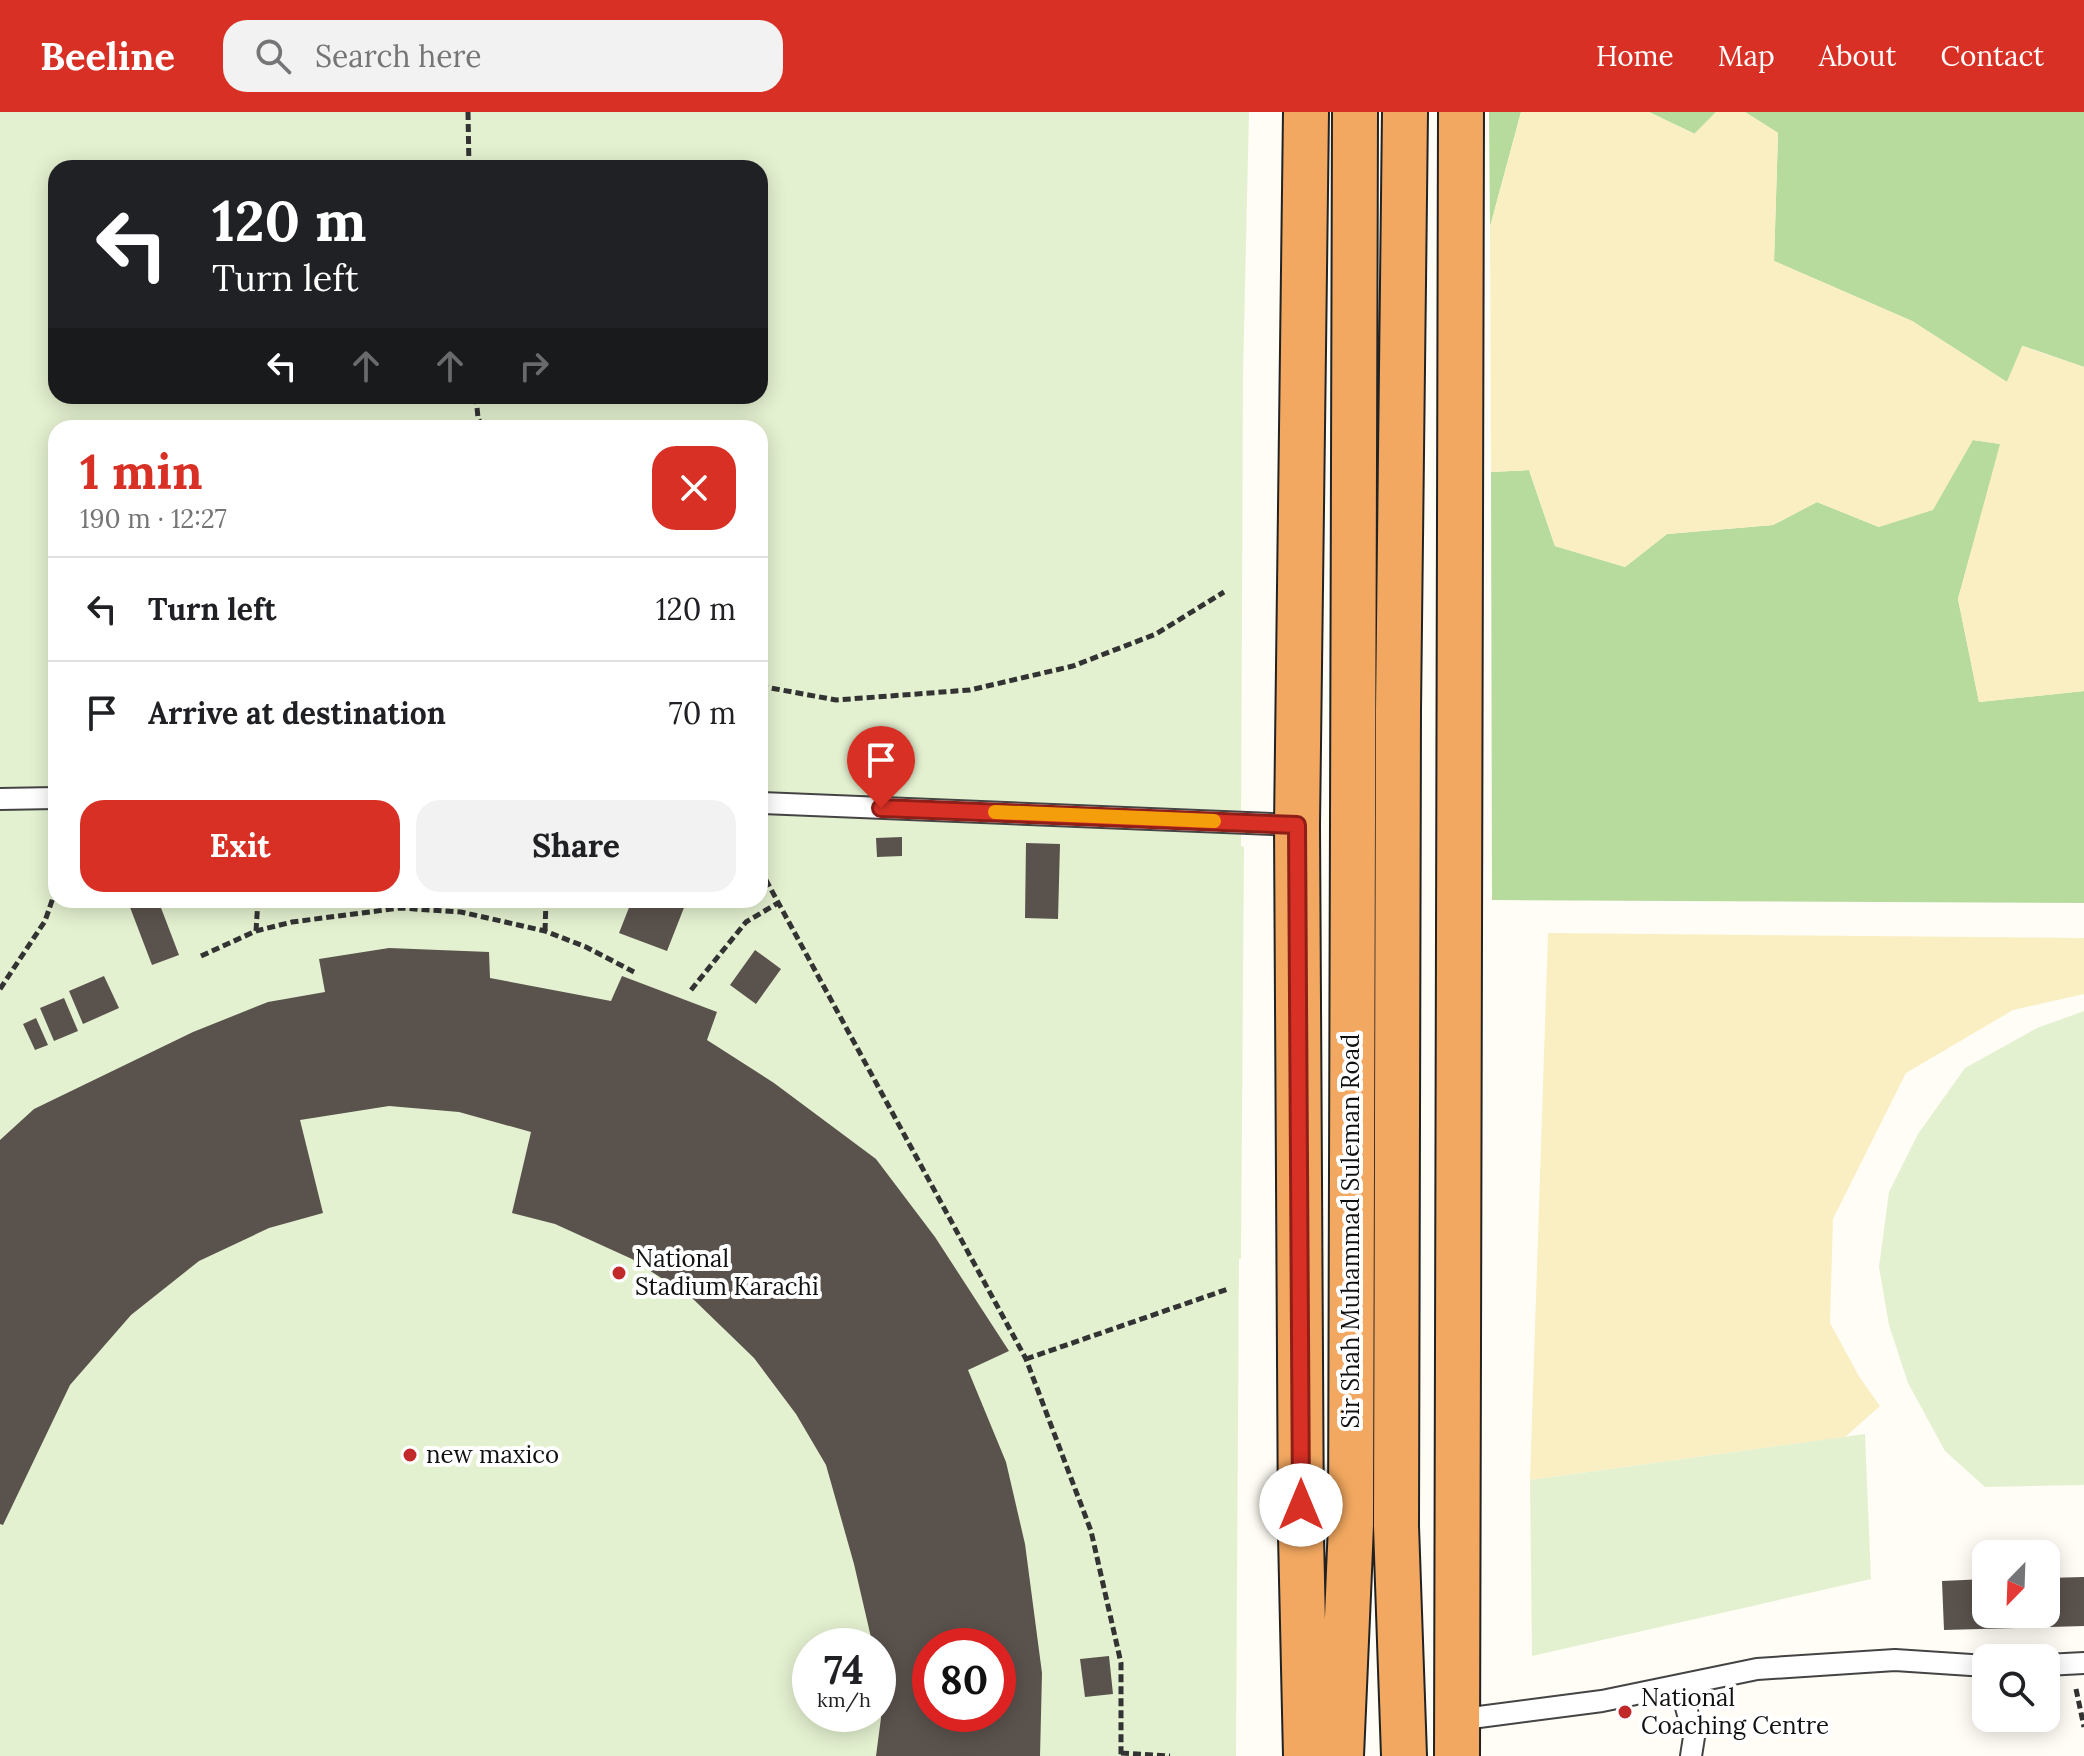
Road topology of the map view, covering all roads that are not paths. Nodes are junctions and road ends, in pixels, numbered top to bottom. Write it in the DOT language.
graph roads {
  1 [pos="1306,112"];
  2 [pos="1355,112"];
  3 [pos="1405,112"];
  4 [pos="1461,112"];
  5 [pos="48,798"];
  6 [pos="0,799"];
  7 [pos="768,803"];
  8 [pos="1297,825"];
  9 [pos="2084,1663"];
  10 [pos="2060,1664"];
  11 [pos="1972,1665"];
  12 [pos="1680,1685"];
  13 [pos="1456,1738"];
  14 [pos="1306,1756"];
  15 [pos="1341,1756"];
  16 [pos="1404,1756"];
  17 [pos="1691,1756"];
  1 -- 8 [label="highway"];
  2 -- 15 [label="highway, Sir Shah Muhammad Suleman Road"];
  3 -- 16 [label="highway, Sir Shah Muhammad Suleman Road"];
  4 -- 13 [label="highway"];
  5 -- 6 [label="lane"];
  7 -- 8 [label="lane"];
  8 -- 14 [label="highway"];
  9 -- 10 [label="lane"];
  11 -- 12 [label="lane"];
  12 -- 13 [label="lane"];
  12 -- 17 [label="lane"];
}
